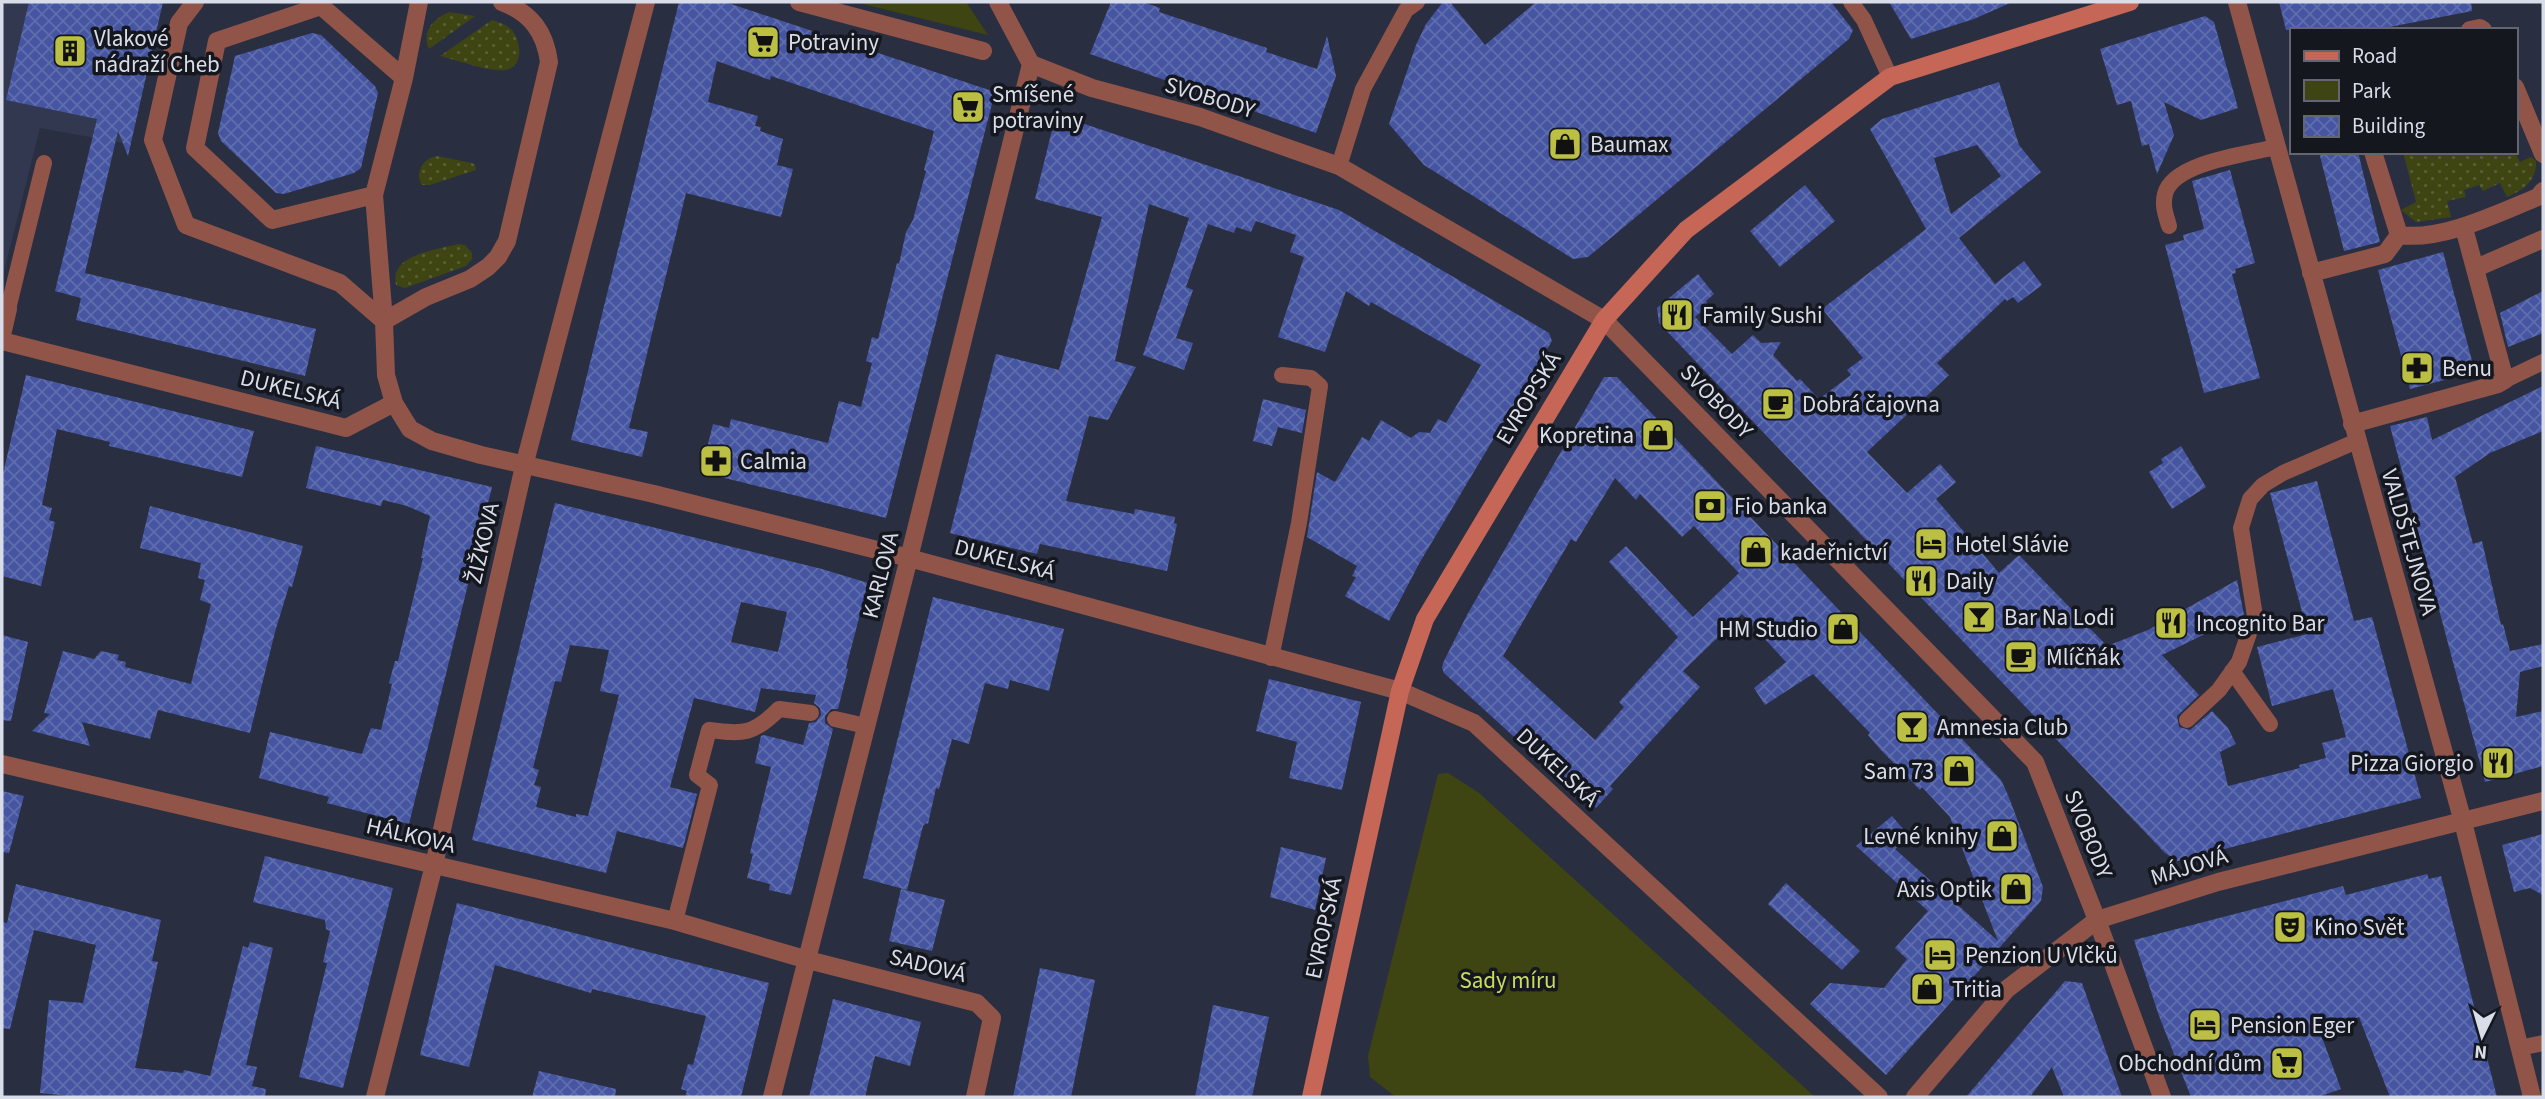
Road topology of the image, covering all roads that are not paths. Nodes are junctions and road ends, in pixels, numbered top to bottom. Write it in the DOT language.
graph roads {
  1 [pos="195,2"];
  2 [pos="419,2"];
  3 [pos="502,2"];
  4 [pos="646,2"];
  5 [pos="799,2"];
  6 [pos="999,2"];
  7 [pos="1417,2"];
  8 [pos="1851,2"];
  9 [pos="2130,2"];
  10 [pos="2237,2"];
  11 [pos="983,51"];
  12 [pos="1031,64"];
  13 [pos="1890,76"];
  14 [pos="404,78"];
  15 [pos="2517,92"];
  16 [pos="2276,147"];
  17 [pos="2374,154"];
  18 [pos="2543,154"];
  19 [pos="44,163"];
  20 [pos="1339,166"];
  21 [pos="2543,191"];
  22 [pos="374,195"];
  23 [pos="2169,226"];
  24 [pos="2464,228"];
  25 [pos="2399,235"];
  26 [pos="2543,239"];
  27 [pos="2476,268"];
  28 [pos="2311,273"];
  29 [pos="8,309"];
  30 [pos="1604,320"];
  31 [pos="384,321"];
  32 [pos="2,335"];
  33 [pos="2,341"];
  34 [pos="2543,362"];
  35 [pos="1282,375"];
  36 [pos="2505,380"];
  37 [pos="394,403"];
  38 [pos="2354,432"];
  39 [pos="524,466"];
  40 [pos="909,558"];
  41 [pos="1271,658"];
  42 [pos="2232,671"];
  43 [pos="1400,691"];
  44 [pos="811,713"];
  45 [pos="835,719"];
  46 [pos="2187,720"];
  47 [pos="2270,724"];
  48 [pos="866,726"];
  49 [pos="2,764"];
  50 [pos="2543,801"];
  51 [pos="2463,822"];
  52 [pos="434,865"];
  53 [pos="2097,920"];
  54 [pos="675,921"];
  55 [pos="808,960"];
  56 [pos="2543,1043"];
  57 [pos="2519,1048"];
  58 [pos="1317,1094"];
  59 [pos="375,1097"];
  60 [pos="772,1097"];
  61 [pos="975,1097"];
  62 [pos="1879,1097"];
  63 [pos="1915,1097"];
  64 [pos="2162,1097"];
  65 [pos="2532,1097"];
  1 -- 31 [label="street"];
  2 -- 14 [label="street"];
  3 -- 31 [label="street"];
  4 -- 39 [label="street, ŽIŽKOVA"];
  5 -- 11 [label="street"];
  6 -- 12 [label="street"];
  7 -- 20 [label="lane"];
  8 -- 13 [label="lane"];
  9 -- 13 [label="main road, EVROPSKÁ"];
  10 -- 16 [label="street, VALDŠTEJNOVA"];
  12 -- 20 [label="street, SVOBODY"];
  12 -- 40 [label="street, KARLOVA"];
  13 -- 30 [label="main road, EVROPSKÁ"];
  14 -- 22 [label="street"];
  14 -- 22 [label="street"];
  15 -- 18 [label="street"];
  16 -- 23 [label="lane"];
  16 -- 28 [label="street, VALDŠTEJNOVA"];
  17 -- 25 [label="street"];
  19 -- 29 [label="lane"];
  20 -- 30 [label="street, SVOBODY"];
  21 -- 24 [label="street"];
  22 -- 31 [label="street"];
  24 -- 25 [label="street"];
  24 -- 27 [label="street"];
  25 -- 28 [label="street"];
  26 -- 27 [label="street"];
  27 -- 36 [label="street"];
  28 -- 38 [label="street, VALDŠTEJNOVA"];
  29 -- 32 [label="street"];
  30 -- 43 [label="main road, EVROPSKÁ"];
  30 -- 53 [label="street, SVOBODY"];
  31 -- 37 [label="street"];
  33 -- 37 [label="street, DUKELSKÁ"];
  34 -- 36 [label="lane"];
  35 -- 41 [label="lane"];
  36 -- 38 [label="street"];
  37 -- 39 [label="street, DUKELSKÁ"];
  38 -- 42 [label="lane"];
  38 -- 51 [label="street, VALDŠTEJNOVA"];
  39 -- 40 [label="street, DUKELSKÁ"];
  39 -- 52 [label="street, ŽIŽKOVA"];
  40 -- 41 [label="street, DUKELSKÁ"];
  40 -- 48 [label="street, KARLOVA"];
  41 -- 43 [label="street, DUKELSKÁ"];
  42 -- 46 [label="lane"];
  42 -- 47 [label="lane"];
  43 -- 58 [label="main road, EVROPSKÁ"];
  43 -- 62 [label="street, DUKELSKÁ"];
  44 -- 54 [label="lane"];
  45 -- 48 [label="lane"];
  48 -- 55 [label="street, KARLOVA"];
  49 -- 52 [label="street, HÁLKOVA"];
  50 -- 51 [label="street, MÁJOVÁ"];
  51 -- 53 [label="street, MÁJOVÁ"];
  51 -- 57 [label="street, VALDŠTEJNOVA"];
  52 -- 54 [label="street, HÁLKOVA"];
  52 -- 59 [label="street, ŽIŽKOVA"];
  53 -- 63 [label="street, MÁJOVÁ"];
  53 -- 64 [label="street, SVOBODY"];
  54 -- 55 [label="street, HÁLKOVA"];
  55 -- 60 [label="street, KARLOVA"];
  55 -- 61 [label="street, SADOVÁ"];
  56 -- 57 [label="lane"];
  57 -- 65 [label="street, VALDŠTEJNOVA"];
}
